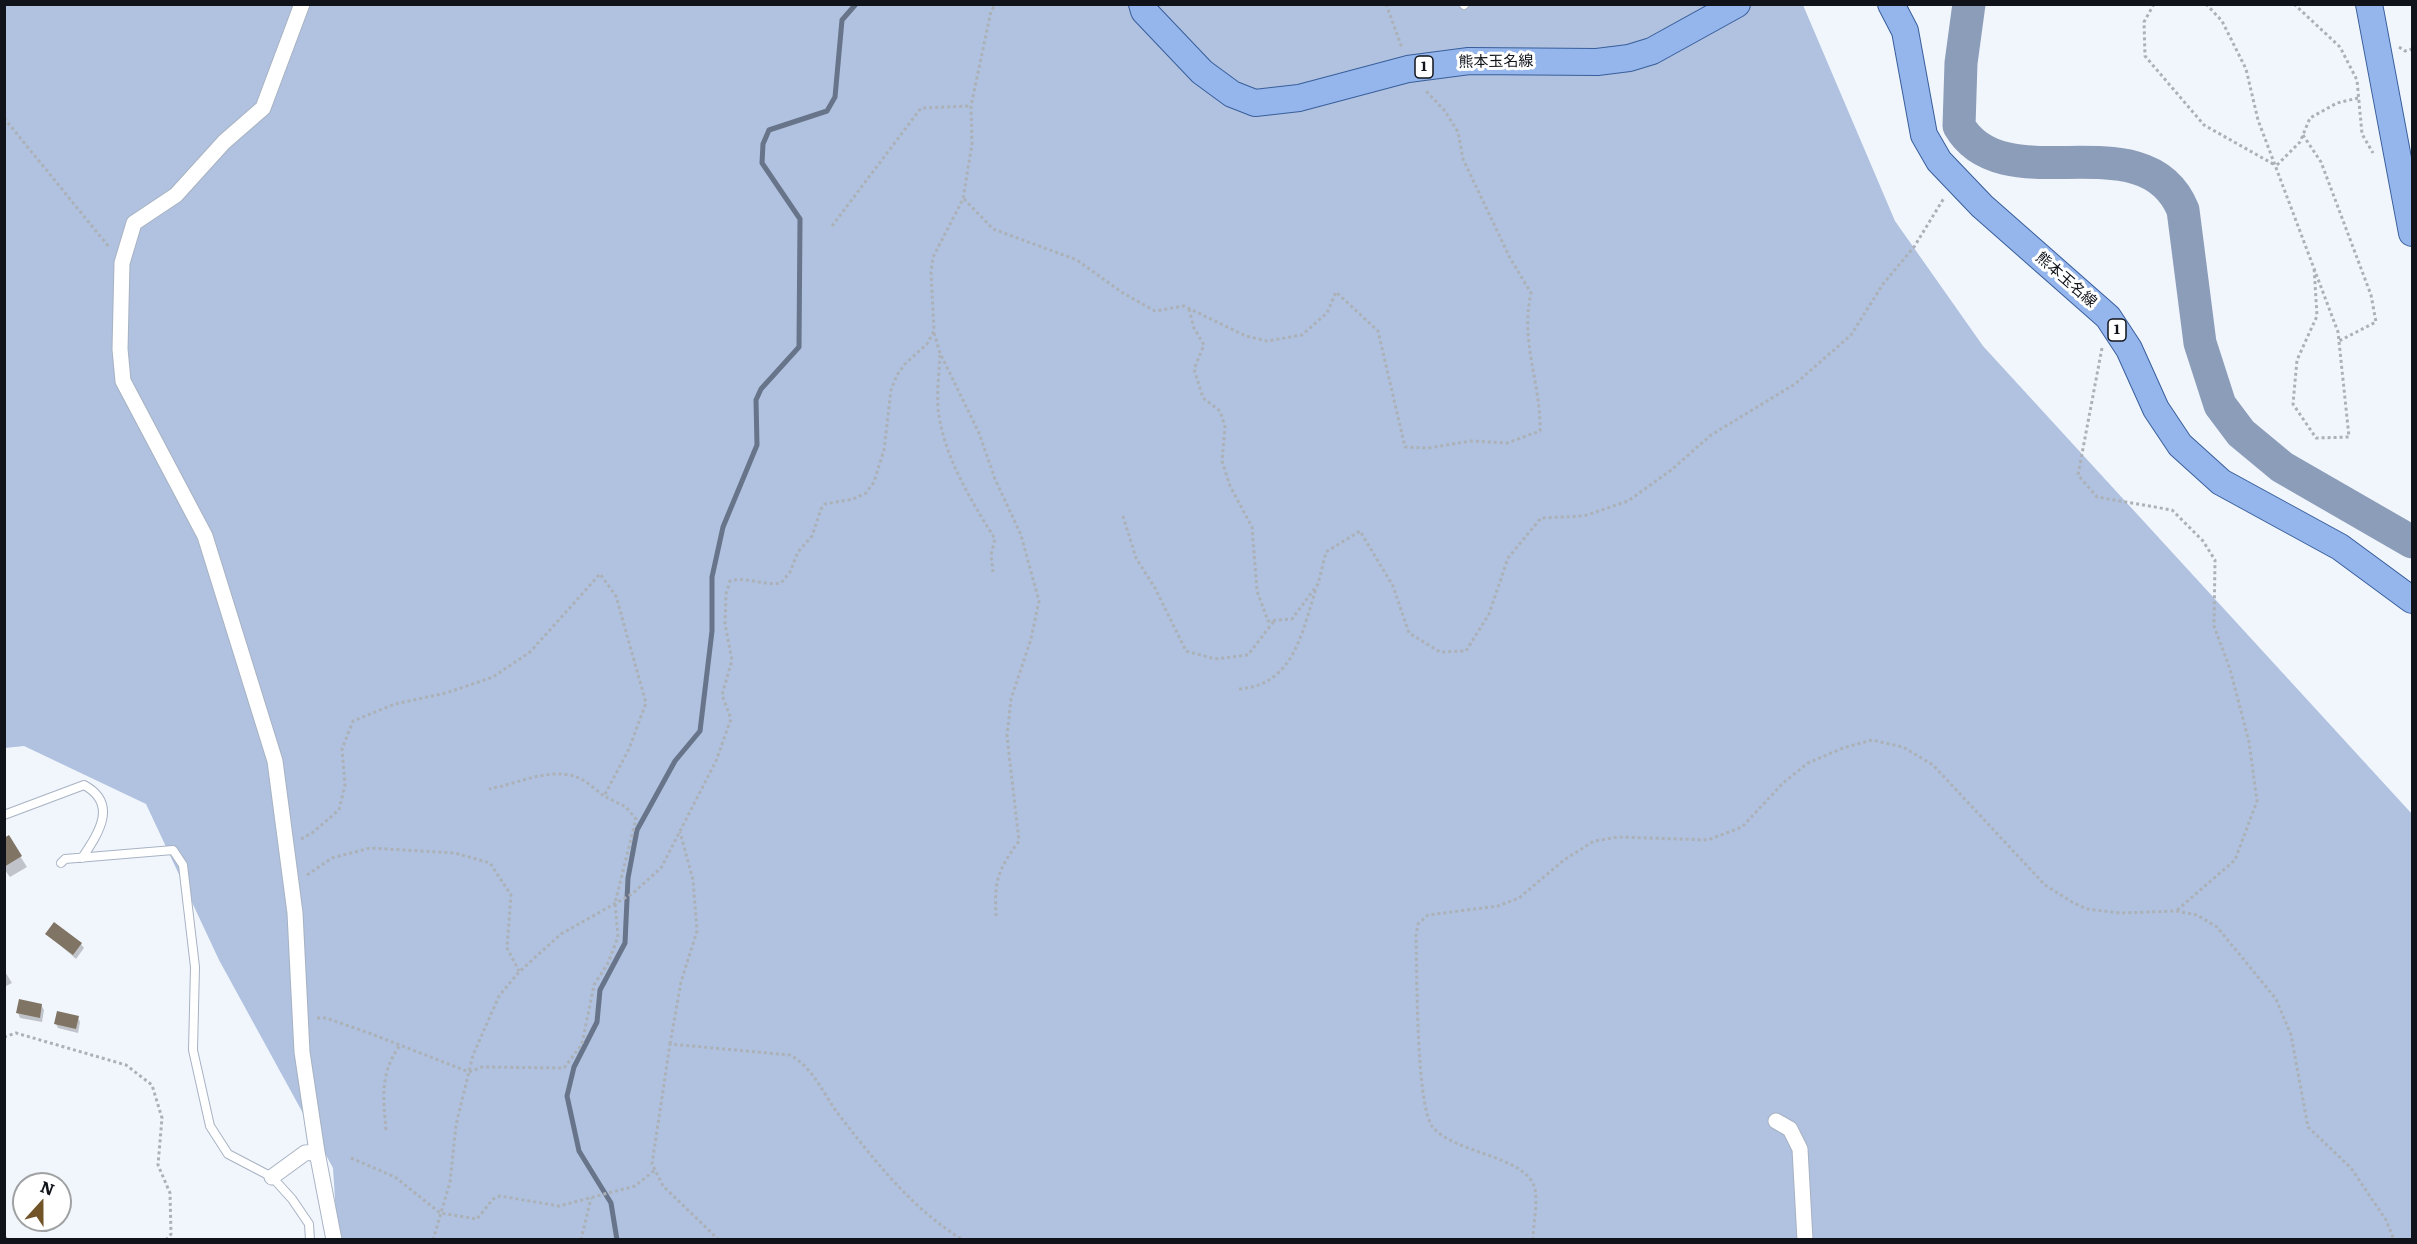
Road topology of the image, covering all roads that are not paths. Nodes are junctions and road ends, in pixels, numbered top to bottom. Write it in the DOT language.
graph roads {
  1 [pos="302,4"];
  2 [pos="1142,4"];
  3 [pos="1737,4"];
  4 [pos="1891,4"];
  5 [pos="2369,4"];
  6 [pos="2412,233"];
  7 [pos="2412,600"];
  8 [pos="4,815"];
  9 [pos="82,858"];
  10 [pos="61,863"];
  11 [pos="1776,1121"];
  12 [pos="317,1152"];
  13 [pos="272,1177"];
  14 [pos="310,1239"];
  15 [pos="334,1239"];
  16 [pos="1805,1239"];
  1 -- 12 [label="street"];
  2 -- 3 [label="main road, 熊本玉名線 / 1"];
  4 -- 7 [label="main road, 熊本玉名線 / 1"];
  5 -- 6 [label="main road"];
  8 -- 9 [label="lane"];
  9 -- 10 [label="lane"];
  9 -- 13 [label="lane"];
  11 -- 16 [label="street"];
  12 -- 13 [label="street"];
  12 -- 15 [label="street"];
  13 -- 14 [label="lane"];
}
